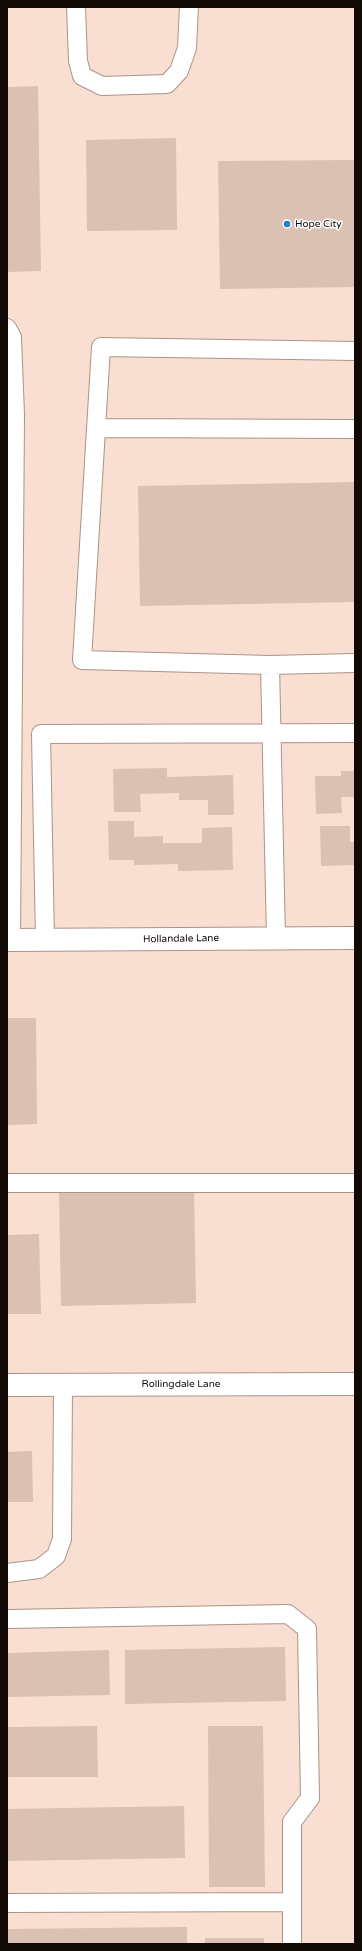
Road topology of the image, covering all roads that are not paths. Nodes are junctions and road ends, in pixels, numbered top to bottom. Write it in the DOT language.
graph roads {
  1 [pos="76,7"];
  2 [pos="189,7"];
  3 [pos="7,328"];
  4 [pos="355,351"];
  5 [pos="96,428"];
  6 [pos="355,429"];
  7 [pos="355,663"];
  8 [pos="270,665"];
  9 [pos="355,733"];
  10 [pos="272,734"];
  11 [pos="276,938"];
  12 [pos="355,938"];
  13 [pos="9,940"];
  14 [pos="45,940"];
  15 [pos="7,1183"];
  16 [pos="355,1183"];
  17 [pos="355,1384"];
  18 [pos="7,1385"];
  19 [pos="63,1385"];
  20 [pos="7,1573"];
  21 [pos="7,1619"];
  22 [pos="292,1902"];
  23 [pos="7,1903"];
  24 [pos="292,1944"];
  1 -- 2 [label="lane"];
  3 -- 13 [label="lane"];
  4 -- 5 [label="lane"];
  5 -- 6 [label="lane"];
  5 -- 8 [label="lane"];
  7 -- 8 [label="lane"];
  8 -- 10 [label="lane"];
  9 -- 10 [label="lane"];
  10 -- 11 [label="lane"];
  10 -- 14 [label="lane"];
  11 -- 12 [label="street, Hollandale Lane"];
  11 -- 14 [label="street, Hollandale Lane"];
  13 -- 14 [label="street, Hollandale Lane"];
  15 -- 16 [label="lane"];
  17 -- 19 [label="street, Rollingdale Lane"];
  18 -- 19 [label="street, Rollingdale Lane"];
  19 -- 20 [label="lane"];
  21 -- 22 [label="lane"];
  22 -- 23 [label="lane"];
  22 -- 24 [label="lane"];
}
